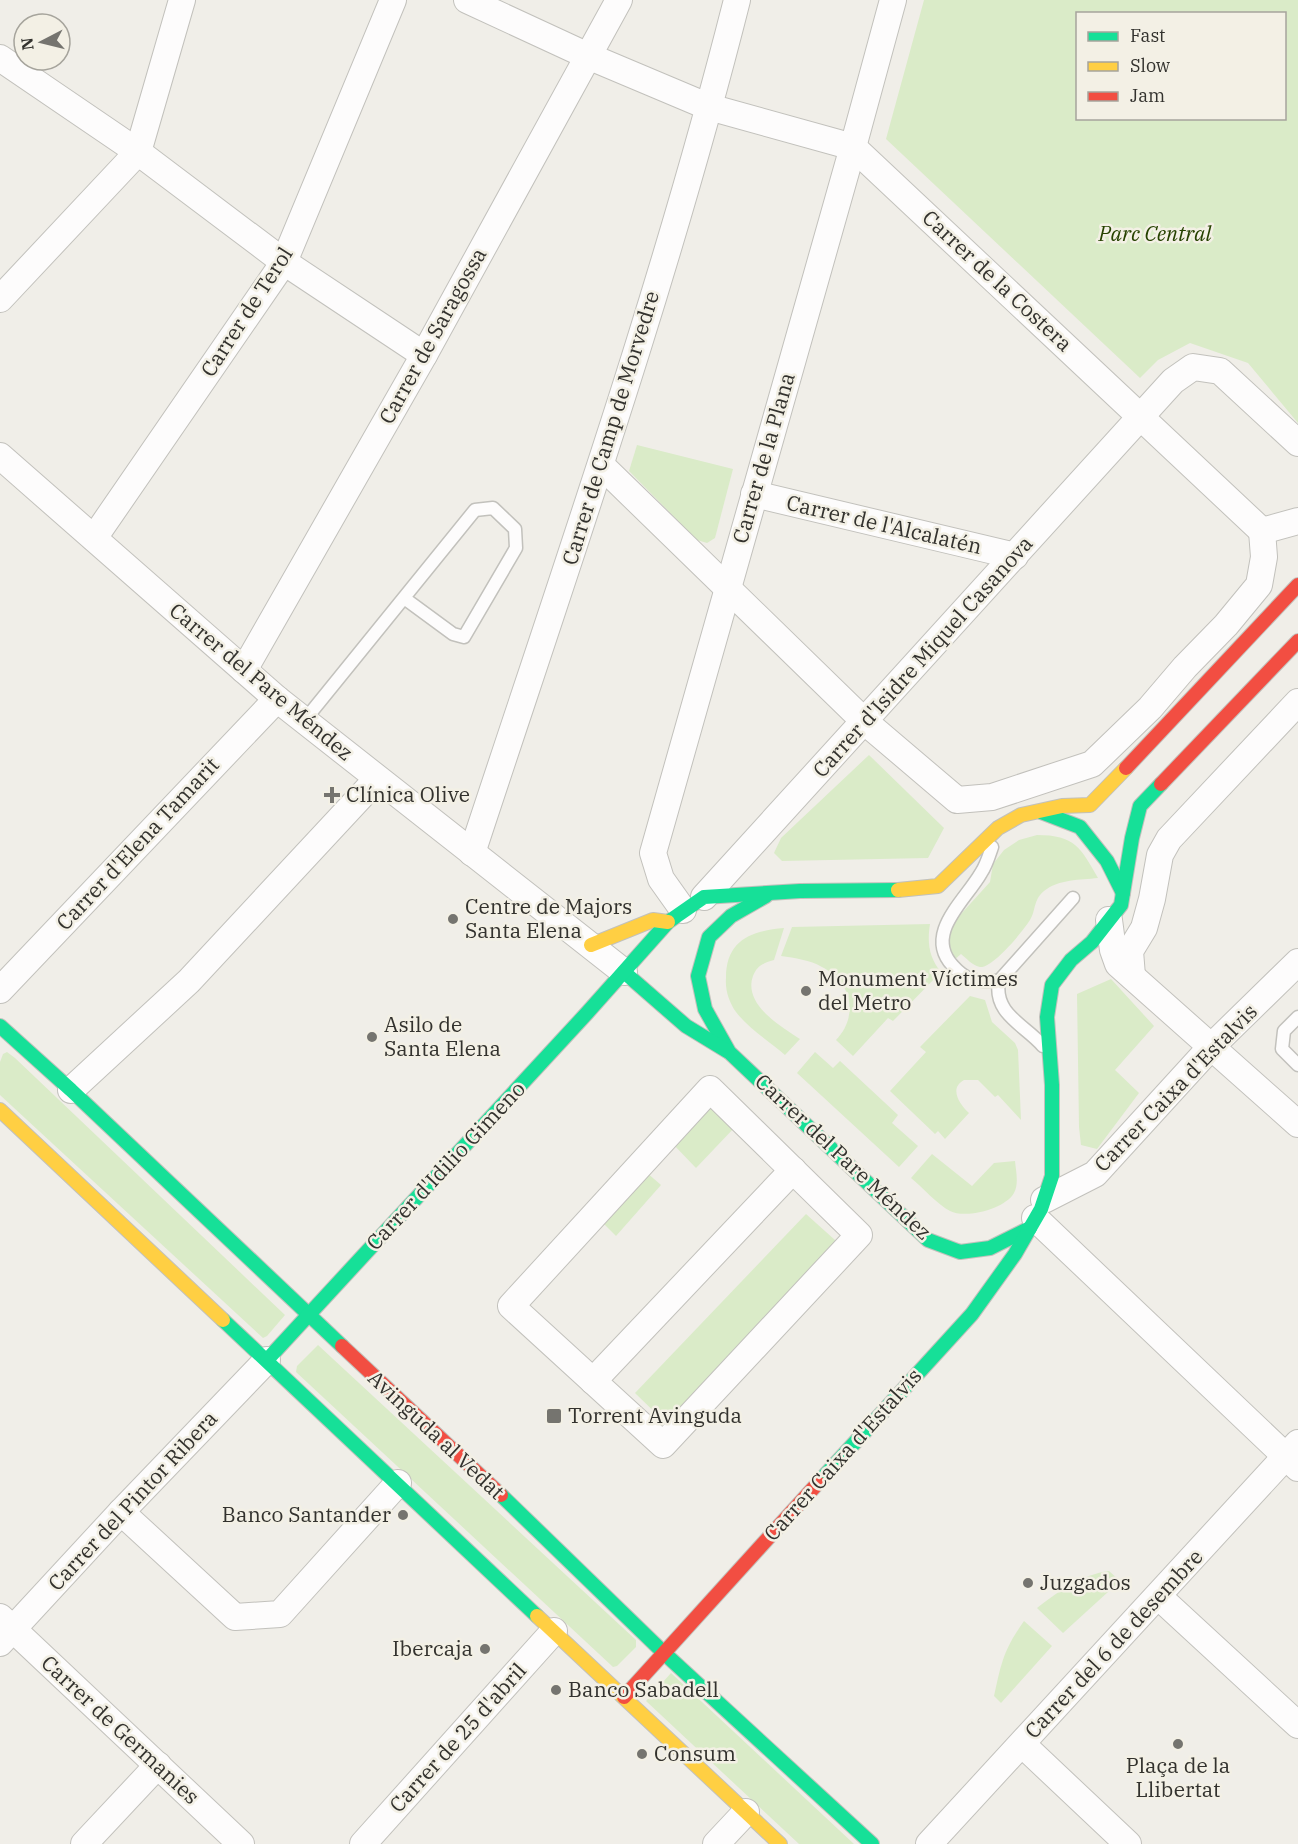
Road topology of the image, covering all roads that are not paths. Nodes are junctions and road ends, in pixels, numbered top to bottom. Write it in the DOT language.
graph roads {
  1 [pos="182,0"];
  2 [pos="393,0"];
  3 [pos="467,0"];
  4 [pos="619,0"];
  5 [pos="737,0"];
  6 [pos="893,0"];
  7 [pos="588,56"];
  8 [pos="0,58"];
  9 [pos="709,107"];
  10 [pos="853,147"];
  11 [pos="138,152"];
  12 [pos="284,262"];
  13 [pos="0,299"];
  14 [pos="424,355"];
  15 [pos="1141,416"];
  16 [pos="1298,443"];
  17 [pos="0,456"];
  18 [pos="602,466"];
  19 [pos="754,494"];
  20 [pos="1298,521"];
  21 [pos="1262,531"];
  22 [pos="94,538"];
  23 [pos="1015,556"];
  24 [pos="1298,585"];
  25 [pos="728,588"];
  26 [pos="404,598"];
  27 [pos="1298,641"];
  28 [pos="244,670"];
  29 [pos="277,699"];
  30 [pos="1298,702"];
  31 [pos="304,721"];
  32 [pos="864,721"];
  33 [pos="1092,764"];
  34 [pos="377,779"];
  35 [pos="1038,811"];
  36 [pos="998,828"];
  37 [pos="472,853"];
  38 [pos="1160,855"];
  39 [pos="967,857"];
  40 [pos="1124,886"];
  41 [pos="774,892"];
  42 [pos="1073,898"];
  43 [pos="685,910"];
  44 [pos="1109,920"];
  45 [pos="591,945"];
  46 [pos="1298,962"];
  47 [pos="624,972"];
  48 [pos="1132,976"];
  49 [pos="999,981"];
  50 [pos="0,990"];
  51 [pos="1298,1017"];
  52 [pos="0,1026"];
  53 [pos="1211,1047"];
  54 [pos="729,1052"];
  55 [pos="1050,1054"];
  56 [pos="1298,1065"];
  57 [pos="71,1090"];
  58 [pos="0,1110"];
  59 [pos="1298,1124"];
  60 [pos="793,1170"];
  61 [pos="1036,1216"];
  62 [pos="308,1315"];
  63 [pos="267,1360"];
  64 [pos="593,1381"];
  65 [pos="1294,1456"];
  66 [pos="398,1483"];
  67 [pos="121,1512"];
  68 [pos="1158,1596"];
  69 [pos="4,1630"];
  70 [pos="554,1631"];
  71 [pos="664,1653"];
  72 [pos="624,1697"];
  73 [pos="1298,1725"];
  74 [pos="1022,1744"];
  75 [pos="158,1765"];
  76 [pos="746,1812"];
  77 [pos="84,1844"];
  78 [pos="241,1844"];
  79 [pos="363,1844"];
  80 [pos="716,1844"];
  81 [pos="780,1844"];
  82 [pos="873,1844"];
  83 [pos="929,1844"];
  84 [pos="1128,1844"];
  1 -- 11 [label="street"];
  2 -- 12 [label="street, Carrer de Terol"];
  3 -- 7 [label="street"];
  4 -- 7 [label="street, Carrer de Saragossa"];
  5 -- 9 [label="street, Carrer de Camp de Morvedre"];
  6 -- 10 [label="street, Carrer de la Plana"];
  7 -- 9 [label="street"];
  7 -- 14 [label="street, Carrer de Saragossa"];
  8 -- 11 [label="street"];
  9 -- 10 [label="street"];
  9 -- 18 [label="street, Carrer de Camp de Morvedre"];
  10 -- 15 [label="street, Carrer de la Costera"];
  10 -- 19 [label="street, Carrer de la Plana"];
  11 -- 12 [label="street"];
  11 -- 13 [label="street"];
  12 -- 14 [label="street"];
  12 -- 22 [label="street, Carrer de Terol"];
  14 -- 28 [label="street, Carrer de Saragossa"];
  15 -- 16 [label="street"];
  15 -- 21 [label="street, Carrer de la Costera"];
  15 -- 23 [label="street, Carrer d'Isidre Miquel Casanova"];
  17 -- 22 [label="street, Carrer del Pare Méndez"];
  18 -- 25 [label="street"];
  18 -- 37 [label="street, Carrer de Camp de Morvedre"];
  19 -- 23 [label="street, Carrer de l'Alcalatén"];
  19 -- 25 [label="street, Carrer de la Plana"];
  20 -- 21 [label="street"];
  21 -- 33 [label="street"];
  22 -- 28 [label="street, Carrer del Pare Méndez"];
  23 -- 32 [label="street, Carrer d'Isidre Miquel Casanova"];
  24 -- 35 [label="street"];
  25 -- 32 [label="street"];
  25 -- 43 [label="street, Carrer de la Plana"];
  26 -- 26 [label="lane"];
  26 -- 31 [label="lane"];
  27 -- 40 [label="street, Carrer Caixa d'Estalvis"];
  28 -- 29 [label="street, Carrer del Pare Méndez"];
  29 -- 31 [label="street, Carrer del Pare Méndez"];
  29 -- 50 [label="street, Carrer d'Elena Tamarit"];
  30 -- 38 [label="street"];
  31 -- 34 [label="street, Carrer del Pare Méndez"];
  32 -- 33 [label="street"];
  32 -- 43 [label="street, Carrer d'Isidre Miquel Casanova"];
  33 -- 39 [label="street"];
  34 -- 37 [label="street, Carrer del Pare Méndez"];
  34 -- 57 [label="street"];
  35 -- 36 [label="street"];
  35 -- 40 [label="street"];
  36 -- 39 [label="street"];
  36 -- 49 [label="lane"];
  37 -- 45 [label="street, Carrer del Pare Méndez"];
  38 -- 40 [label="street"];
  38 -- 48 [label="street"];
  39 -- 41 [label="street"];
  40 -- 44 [label="street, Carrer Caixa d'Estalvis"];
  41 -- 43 [label="street"];
  41 -- 54 [label="street, Carrer del Pare Méndez"];
  42 -- 49 [label="lane"];
  43 -- 45 [label="street"];
  43 -- 47 [label="street, Carrer d'Idilio Gimeno"];
  44 -- 48 [label="street"];
  44 -- 55 [label="street, Carrer Caixa d'Estalvis"];
  45 -- 47 [label="street, Carrer del Pare Méndez"];
  46 -- 53 [label="street, Carrer Caixa d'Estalvis"];
  47 -- 54 [label="street, Carrer del Pare Méndez"];
  47 -- 62 [label="street, Carrer d'Idilio Gimeno"];
  48 -- 53 [label="street"];
  49 -- 55 [label="lane"];
  51 -- 56 [label="lane"];
  52 -- 57 [label="street, Avinguda al Vedat"];
  53 -- 59 [label="street"];
  53 -- 61 [label="street, Carrer Caixa d'Estalvis"];
  54 -- 61 [label="street, Carrer del Pare Méndez"];
  55 -- 61 [label="street, Carrer Caixa d'Estalvis"];
  57 -- 62 [label="street, Avinguda al Vedat"];
  58 -- 63 [label="street"];
  60 -- 64 [label="street"];
  60 -- 64 [label="street"];
  60 -- 64 [label="street"];
  61 -- 65 [label="street"];
  61 -- 71 [label="street, Carrer Caixa d'Estalvis"];
  62 -- 63 [label="street, Carrer d'Idilio Gimeno"];
  62 -- 71 [label="street, Avinguda al Vedat"];
  63 -- 66 [label="street"];
  63 -- 67 [label="street, Carrer del Pintor Ribera"];
  65 -- 68 [label="street, Carrer del 6 de desembre"];
  66 -- 67 [label="street"];
  66 -- 70 [label="street"];
  67 -- 69 [label="street, Carrer del Pintor Ribera"];
  68 -- 73 [label="street"];
  68 -- 74 [label="street, Carrer del 6 de desembre"];
  69 -- 75 [label="street, Carrer de Germanies"];
  70 -- 72 [label="street"];
  70 -- 79 [label="street, Carrer de 25 d'abril"];
  71 -- 72 [label="street, Carrer Caixa d'Estalvis"];
  71 -- 82 [label="street, Avinguda al Vedat"];
  72 -- 76 [label="street"];
  74 -- 83 [label="street, Carrer del 6 de desembre"];
  74 -- 84 [label="street"];
  75 -- 77 [label="street"];
  75 -- 78 [label="street, Carrer de Germanies"];
  76 -- 80 [label="street"];
  76 -- 81 [label="street"];
}
